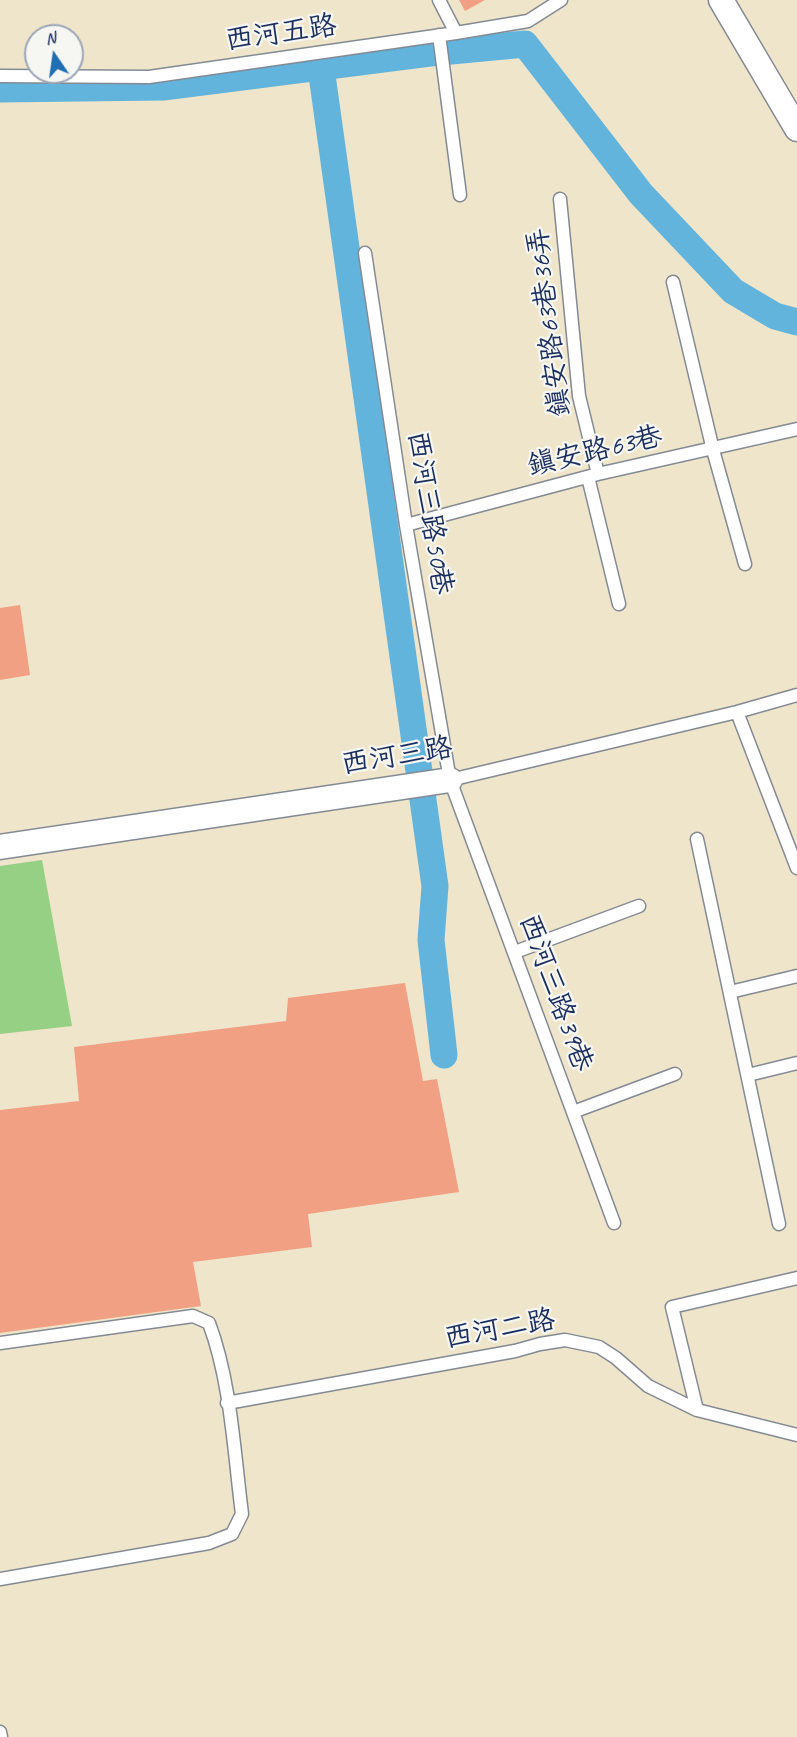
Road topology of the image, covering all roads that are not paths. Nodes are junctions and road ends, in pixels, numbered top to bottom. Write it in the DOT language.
graph roads {
  1 [pos="439,0"];
  2 [pos="561,0"];
  3 [pos="721,0"];
  4 [pos="456,33"];
  5 [pos="439,35"];
  6 [pos="0,76"];
  7 [pos="797,129"];
  8 [pos="460,195"];
  9 [pos="560,199"];
  10 [pos="364,253"];
  11 [pos="673,282"];
  12 [pos="797,429"];
  13 [pos="712,450"];
  14 [pos="593,476"];
  15 [pos="406,525"];
  16 [pos="745,564"];
  17 [pos="619,604"];
  18 [pos="797,694"];
  19 [pos="737,712"];
  20 [pos="450,780"];
  21 [pos="697,839"];
  22 [pos="0,847"];
  23 [pos="797,868"];
  24 [pos="639,906"];
  25 [pos="515,952"];
  26 [pos="797,975"];
  27 [pos="730,993"];
  28 [pos="797,1063"];
  29 [pos="675,1074"];
  30 [pos="748,1075"];
  31 [pos="573,1112"];
  32 [pos="614,1223"];
  33 [pos="780,1224"];
  34 [pos="797,1278"];
  35 [pos="0,1343"];
  36 [pos="227,1402"];
  37 [pos="697,1410"];
  38 [pos="797,1435"];
  39 [pos="0,1580"];
  40 [pos="0,1732"];
  41 [pos="1,1737"];
  1 -- 4 [label="lane"];
  2 -- 4 [label="lane, 西河五路"];
  3 -- 7 [label="street"];
  4 -- 5 [label="lane, 西河五路"];
  5 -- 6 [label="lane, 西河五路"];
  5 -- 8 [label="lane"];
  9 -- 14 [label="lane, 鎮安路63巷36弄"];
  10 -- 15 [label="lane, 西河三路50巷"];
  11 -- 13 [label="lane"];
  12 -- 13 [label="lane, 鎮安路63巷"];
  13 -- 14 [label="lane, 鎮安路63巷"];
  13 -- 16 [label="lane"];
  14 -- 15 [label="lane, 鎮安路63巷"];
  14 -- 17 [label="lane, 鎮安路63巷36弄"];
  15 -- 20 [label="lane, 西河三路50巷"];
  18 -- 19 [label="lane, 西河三路"];
  19 -- 20 [label="lane, 西河三路"];
  19 -- 23 [label="lane"];
  20 -- 22 [label="street, 西河三路"];
  20 -- 25 [label="lane, 西河三路39巷"];
  21 -- 27 [label="lane"];
  24 -- 25 [label="lane"];
  25 -- 31 [label="lane, 西河三路39巷"];
  26 -- 27 [label="lane"];
  27 -- 30 [label="lane"];
  28 -- 30 [label="lane"];
  29 -- 31 [label="lane"];
  30 -- 33 [label="lane"];
  31 -- 32 [label="lane, 西河三路39巷"];
  34 -- 37 [label="lane"];
  35 -- 36 [label="lane"];
  36 -- 37 [label="lane, 西河二路"];
  36 -- 39 [label="lane"];
  37 -- 38 [label="lane, 西河二路"];
  40 -- 41 [label="lane"];
}
